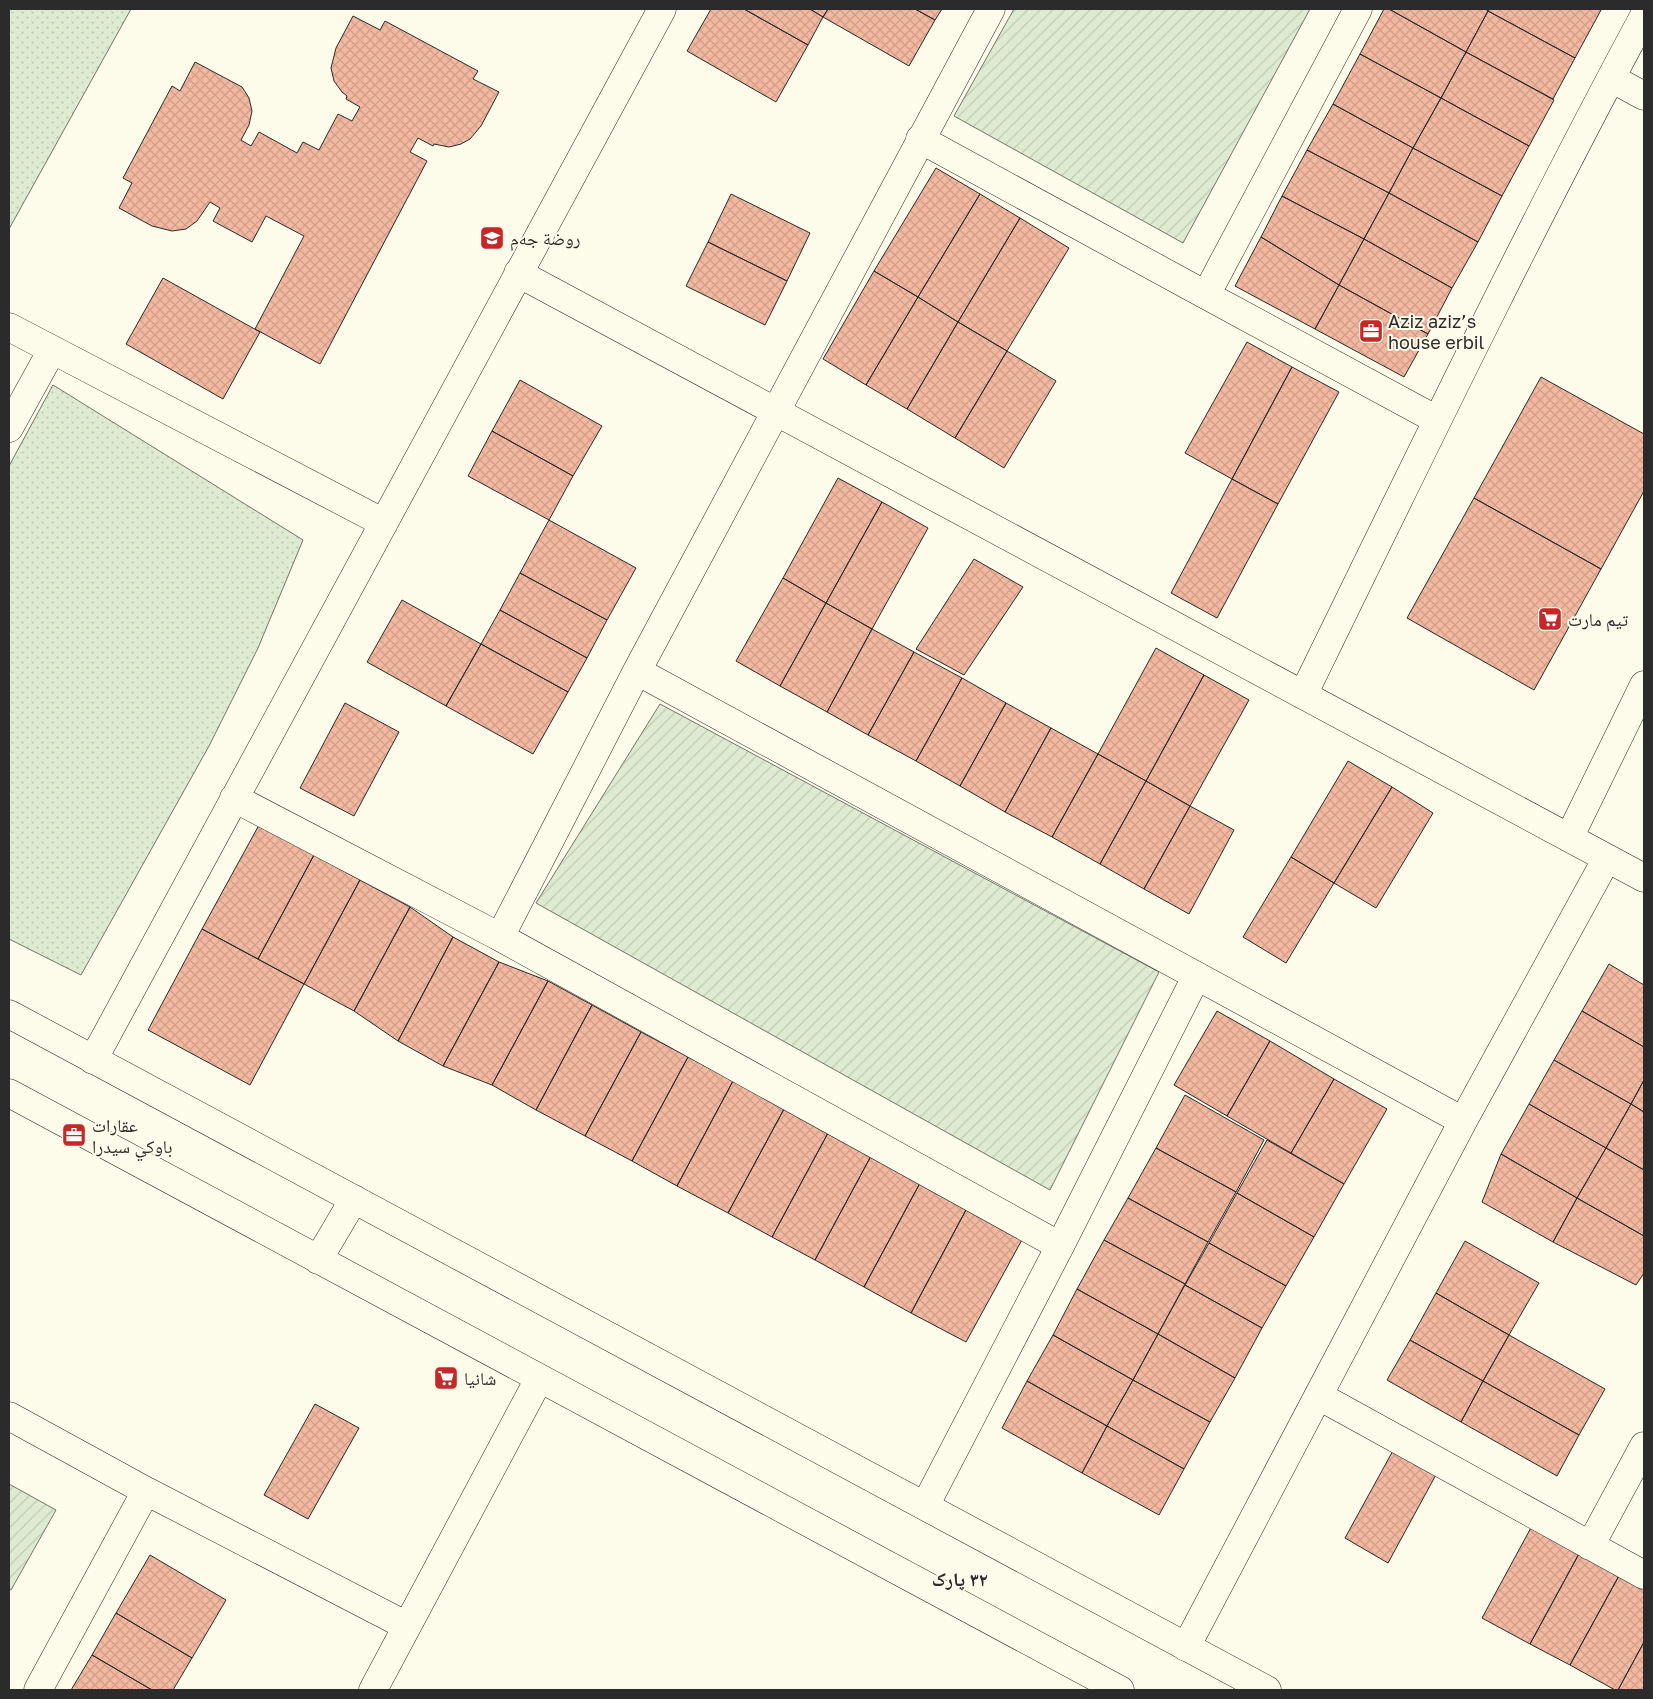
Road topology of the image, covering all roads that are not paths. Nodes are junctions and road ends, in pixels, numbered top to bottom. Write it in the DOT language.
graph roads {
  1 [pos="662,9"];
  2 [pos="991,9"];
  3 [pos="1358,9"];
  4 [pos="1644,16"];
  5 [pos="1611,78"];
  6 [pos="1644,96"];
  7 [pos="920,139"];
  8 [pos="518,273"];
  9 [pos="1206,295"];
  10 [pos="9,327"];
  11 [pos="52,350"];
  12 [pos="776,412"];
  13 [pos="1437,420"];
  14 [pos="9,428"];
  15 [pos="384,523"];
  16 [pos="637,671"];
  17 [pos="1644,685"];
  18 [pos="1303,695"];
  19 [pos="234,798"];
  20 [pos="1569,838"];
  21 [pos="1607,858"];
  22 [pos="1644,878"];
  23 [pos="500,937"];
  24 [pos="1196,976"];
  25 [pos="9,1014"];
  26 [pos="93,1060"];
  27 [pos="9,1093"];
  28 [pos="1464,1121"];
  29 [pos="354,1200"];
  30 [pos="1060,1246"];
  31 [pos="318,1260"];
  32 [pos="539,1379"];
  33 [pos="1319,1396"];
  34 [pos="9,1416"];
  35 [pos="1644,1446"];
  36 [pos="146,1491"];
  37 [pos="925,1506"];
  38 [pos="1590,1546"];
  39 [pos="1644,1575"];
  40 [pos="407,1626"];
  41 [pos="1186,1647"];
  42 [pos="38,1690"];
  43 [pos="373,1690"];
  44 [pos="1120,1690"];
  45 [pos="1267,1690"];
  1 -- 8 [label="street"];
  2 -- 7 [label="street"];
  3 -- 9 [label="street"];
  4 -- 5 [label="street"];
  5 -- 6 [label="street"];
  5 -- 13 [label="street"];
  7 -- 9 [label="street"];
  7 -- 12 [label="street"];
  8 -- 12 [label="street"];
  8 -- 15 [label="street"];
  9 -- 13 [label="street"];
  10 -- 11 [label="street"];
  11 -- 14 [label="street"];
  11 -- 15 [label="street"];
  12 -- 16 [label="street"];
  12 -- 18 [label="street"];
  13 -- 18 [label="street"];
  15 -- 19 [label="street"];
  16 -- 23 [label="street"];
  16 -- 24 [label="street"];
  17 -- 20 [label="street"];
  18 -- 20 [label="street"];
  19 -- 23 [label="street"];
  19 -- 26 [label="street"];
  20 -- 21 [label="street"];
  21 -- 22 [label="street"];
  21 -- 28 [label="street"];
  23 -- 30 [label="street"];
  24 -- 28 [label="street"];
  24 -- 30 [label="street"];
  25 -- 26 [label="street"];
  26 -- 29 [label="street"];
  27 -- 31 [label="street"];
  28 -- 33 [label="street"];
  29 -- 31 [label="street"];
  29 -- 37 [label="street"];
  30 -- 37 [label="street"];
  31 -- 32 [label="street"];
  32 -- 40 [label="street"];
  32 -- 44 [label="street"];
  33 -- 38 [label="street"];
  33 -- 41 [label="street"];
  34 -- 36 [label="street"];
  35 -- 38 [label="street"];
  36 -- 40 [label="street"];
  36 -- 42 [label="street"];
  37 -- 41 [label="street"];
  38 -- 39 [label="street"];
  40 -- 43 [label="street"];
  41 -- 45 [label="street"];
}
